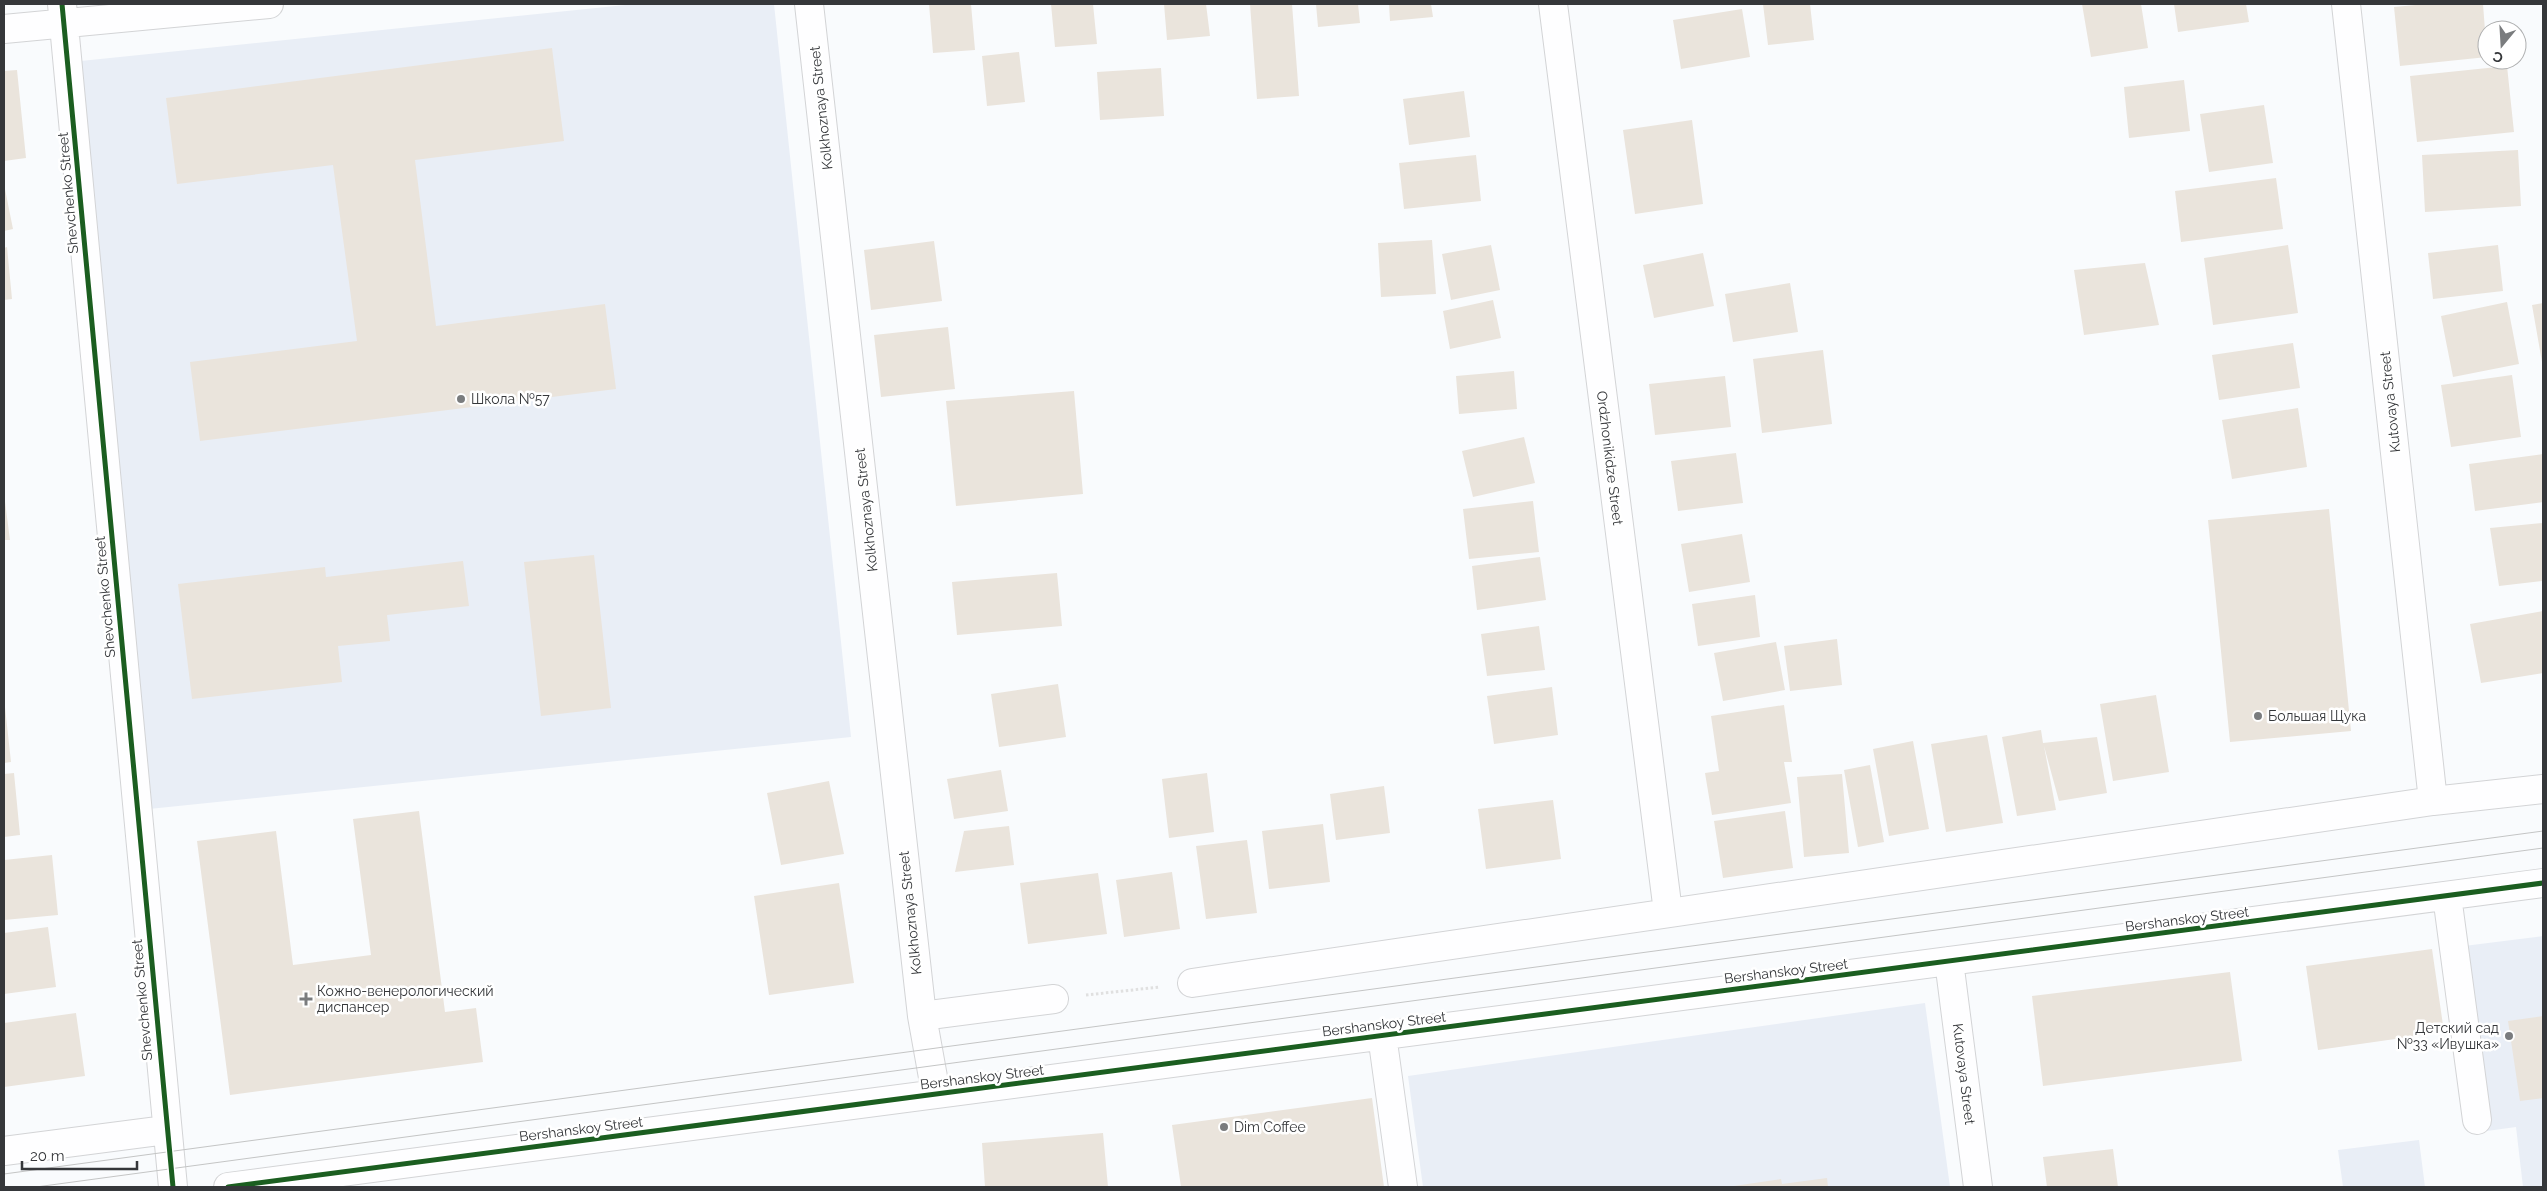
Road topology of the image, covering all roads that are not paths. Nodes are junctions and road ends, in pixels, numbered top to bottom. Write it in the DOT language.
graph roads {
  1 [pos="269,4"];
  2 [pos="809,4"];
  3 [pos="1553,4"];
  4 [pos="2346,4"];
  5 [pos="63,13"];
  6 [pos="4,29"];
  7 [pos="2543,789"];
  8 [pos="2433,801"];
  9 [pos="2543,883"];
  10 [pos="2447,896"];
  11 [pos="1668,912"];
  12 [pos="1949,961"];
  13 [pos="1192,983"];
  14 [pos="1054,999"];
  15 [pos="922,1016"];
  16 [pos="1382,1035"];
  17 [pos="936,1094"];
  18 [pos="2477,1120"];
  19 [pos="166,1130"];
  20 [pos="4,1151"];
  21 [pos="173,1187"];
  22 [pos="228,1187"];
  23 [pos="1403,1187"];
  24 [pos="1978,1187"];
  1 -- 5 [label="street"];
  2 -- 15 [label="street, Kolkhoznaya Street"];
  3 -- 11 [label="street, Ordzhonikidze Street"];
  4 -- 8 [label="street, Kutovaya Street"];
  5 -- 6 [label="street"];
  5 -- 19 [label="street, Shevchenko Street"];
  7 -- 8 [label="street"];
  8 -- 11 [label="street"];
  9 -- 10 [label="street, Bershanskoy Street"];
  10 -- 12 [label="street, Bershanskoy Street"];
  10 -- 18 [label="street"];
  11 -- 13 [label="street"];
  12 -- 16 [label="street, Bershanskoy Street"];
  12 -- 24 [label="street, Kutovaya Street"];
  14 -- 15 [label="street"];
  15 -- 17 [label="street, Kolkhoznaya Street"];
  16 -- 17 [label="street, Bershanskoy Street"];
  16 -- 23 [label="street"];
  17 -- 22 [label="street, Bershanskoy Street"];
  19 -- 20 [label="street"];
  19 -- 21 [label="street, Shevchenko Street"];
}
